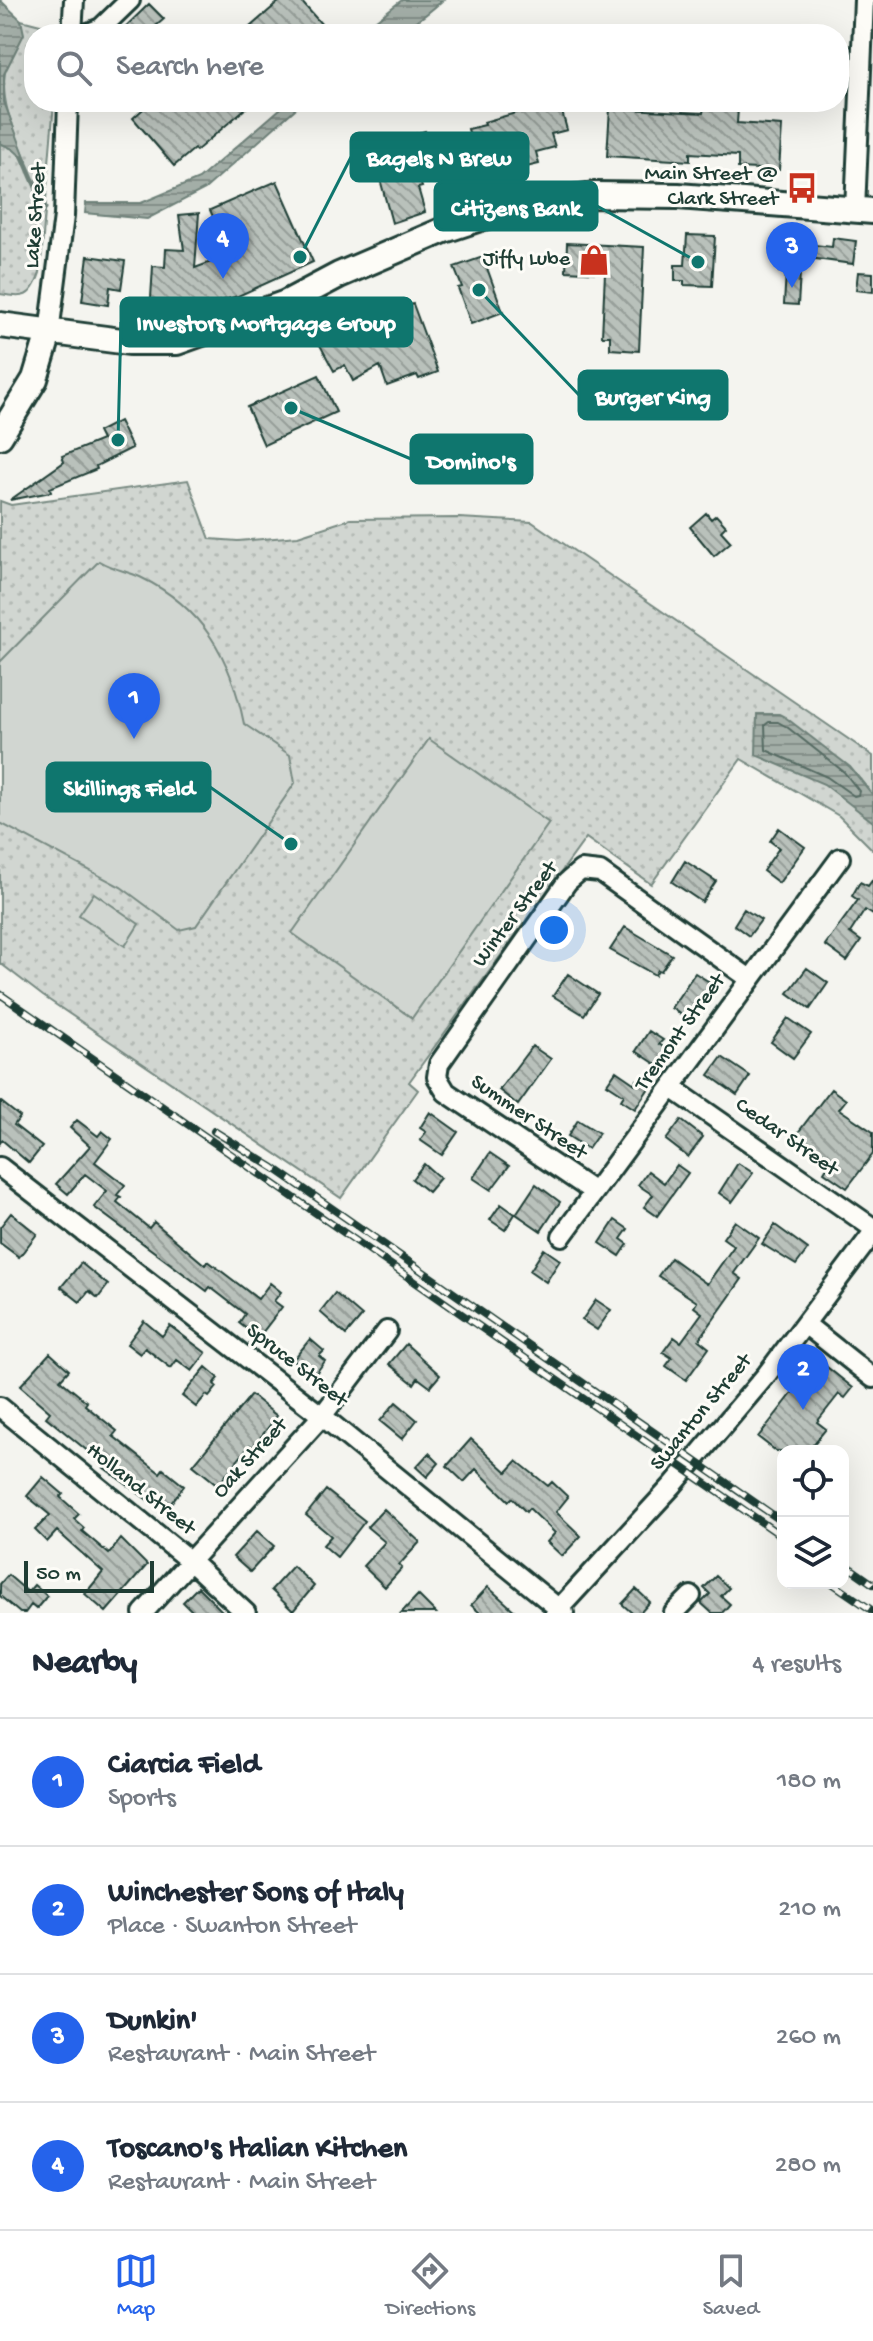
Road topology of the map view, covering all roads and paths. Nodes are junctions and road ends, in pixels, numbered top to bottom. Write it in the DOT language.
graph roads {
  1 [pos="74,0"];
  2 [pos="130,0"];
  3 [pos="864,0"];
  4 [pos="73,24"];
  5 [pos="105,24"];
  6 [pos="68,112"];
  7 [pos="864,211"];
  8 [pos="0,325"];
  9 [pos="49,333"];
  10 [pos="0,436"];
  11 [pos="840,858"];
  12 [pos="750,979"];
  13 [pos="438,1081"];
  14 [pos="672,1088"];
  15 [pos="0,1167"];
  16 [pos="594,1192"];
  17 [pos="873,1231"];
  18 [pos="562,1236"];
  19 [pos="805,1324"];
  20 [pos="387,1331"];
  21 [pos="873,1378"];
  22 [pos="0,1407"];
  23 [pos="322,1416"];
  24 [pos="190,1561"];
  25 [pos="691,1596"];
  26 [pos="559,1611"];
  27 [pos="143,1613"];
  28 [pos="246,1613"];
  29 [pos="674,1613"];
  1 -- 4 [label="street"];
  2 -- 5 [label="street"];
  3 -- 7 [label="street"];
  6 -- 9 [label="street, Lake Street"];
  7 -- 9 [label="main road"];
  8 -- 9 [label="main road"];
  9 -- 10 [label="main road"];
  11 -- 12 [label="street, Tremont Street"];
  12 -- 13 [label="street, Winter Street"];
  12 -- 14 [label="street, Tremont Street"];
  13 -- 16 [label="street, Summer Street"];
  14 -- 16 [label="street, Tremont Street"];
  14 -- 17 [label="street, Cedar Street"];
  15 -- 23 [label="street, Spruce Street"];
  16 -- 18 [label="street, Tremont Street"];
  17 -- 19 [label="street, Swanton Street"];
  19 -- 21 [label="street"];
  19 -- 26 [label="street, Swanton Street"];
  20 -- 23 [label="street, Oak Street"];
  22 -- 24 [label="street, Holland Street"];
  23 -- 24 [label="street, Oak Street"];
  23 -- 26 [label="street, Spruce Street"];
  24 -- 27 [label="street, Oak Street"];
  24 -- 28 [label="street, Holland Street"];
  25 -- 29 [label="street"];
}
